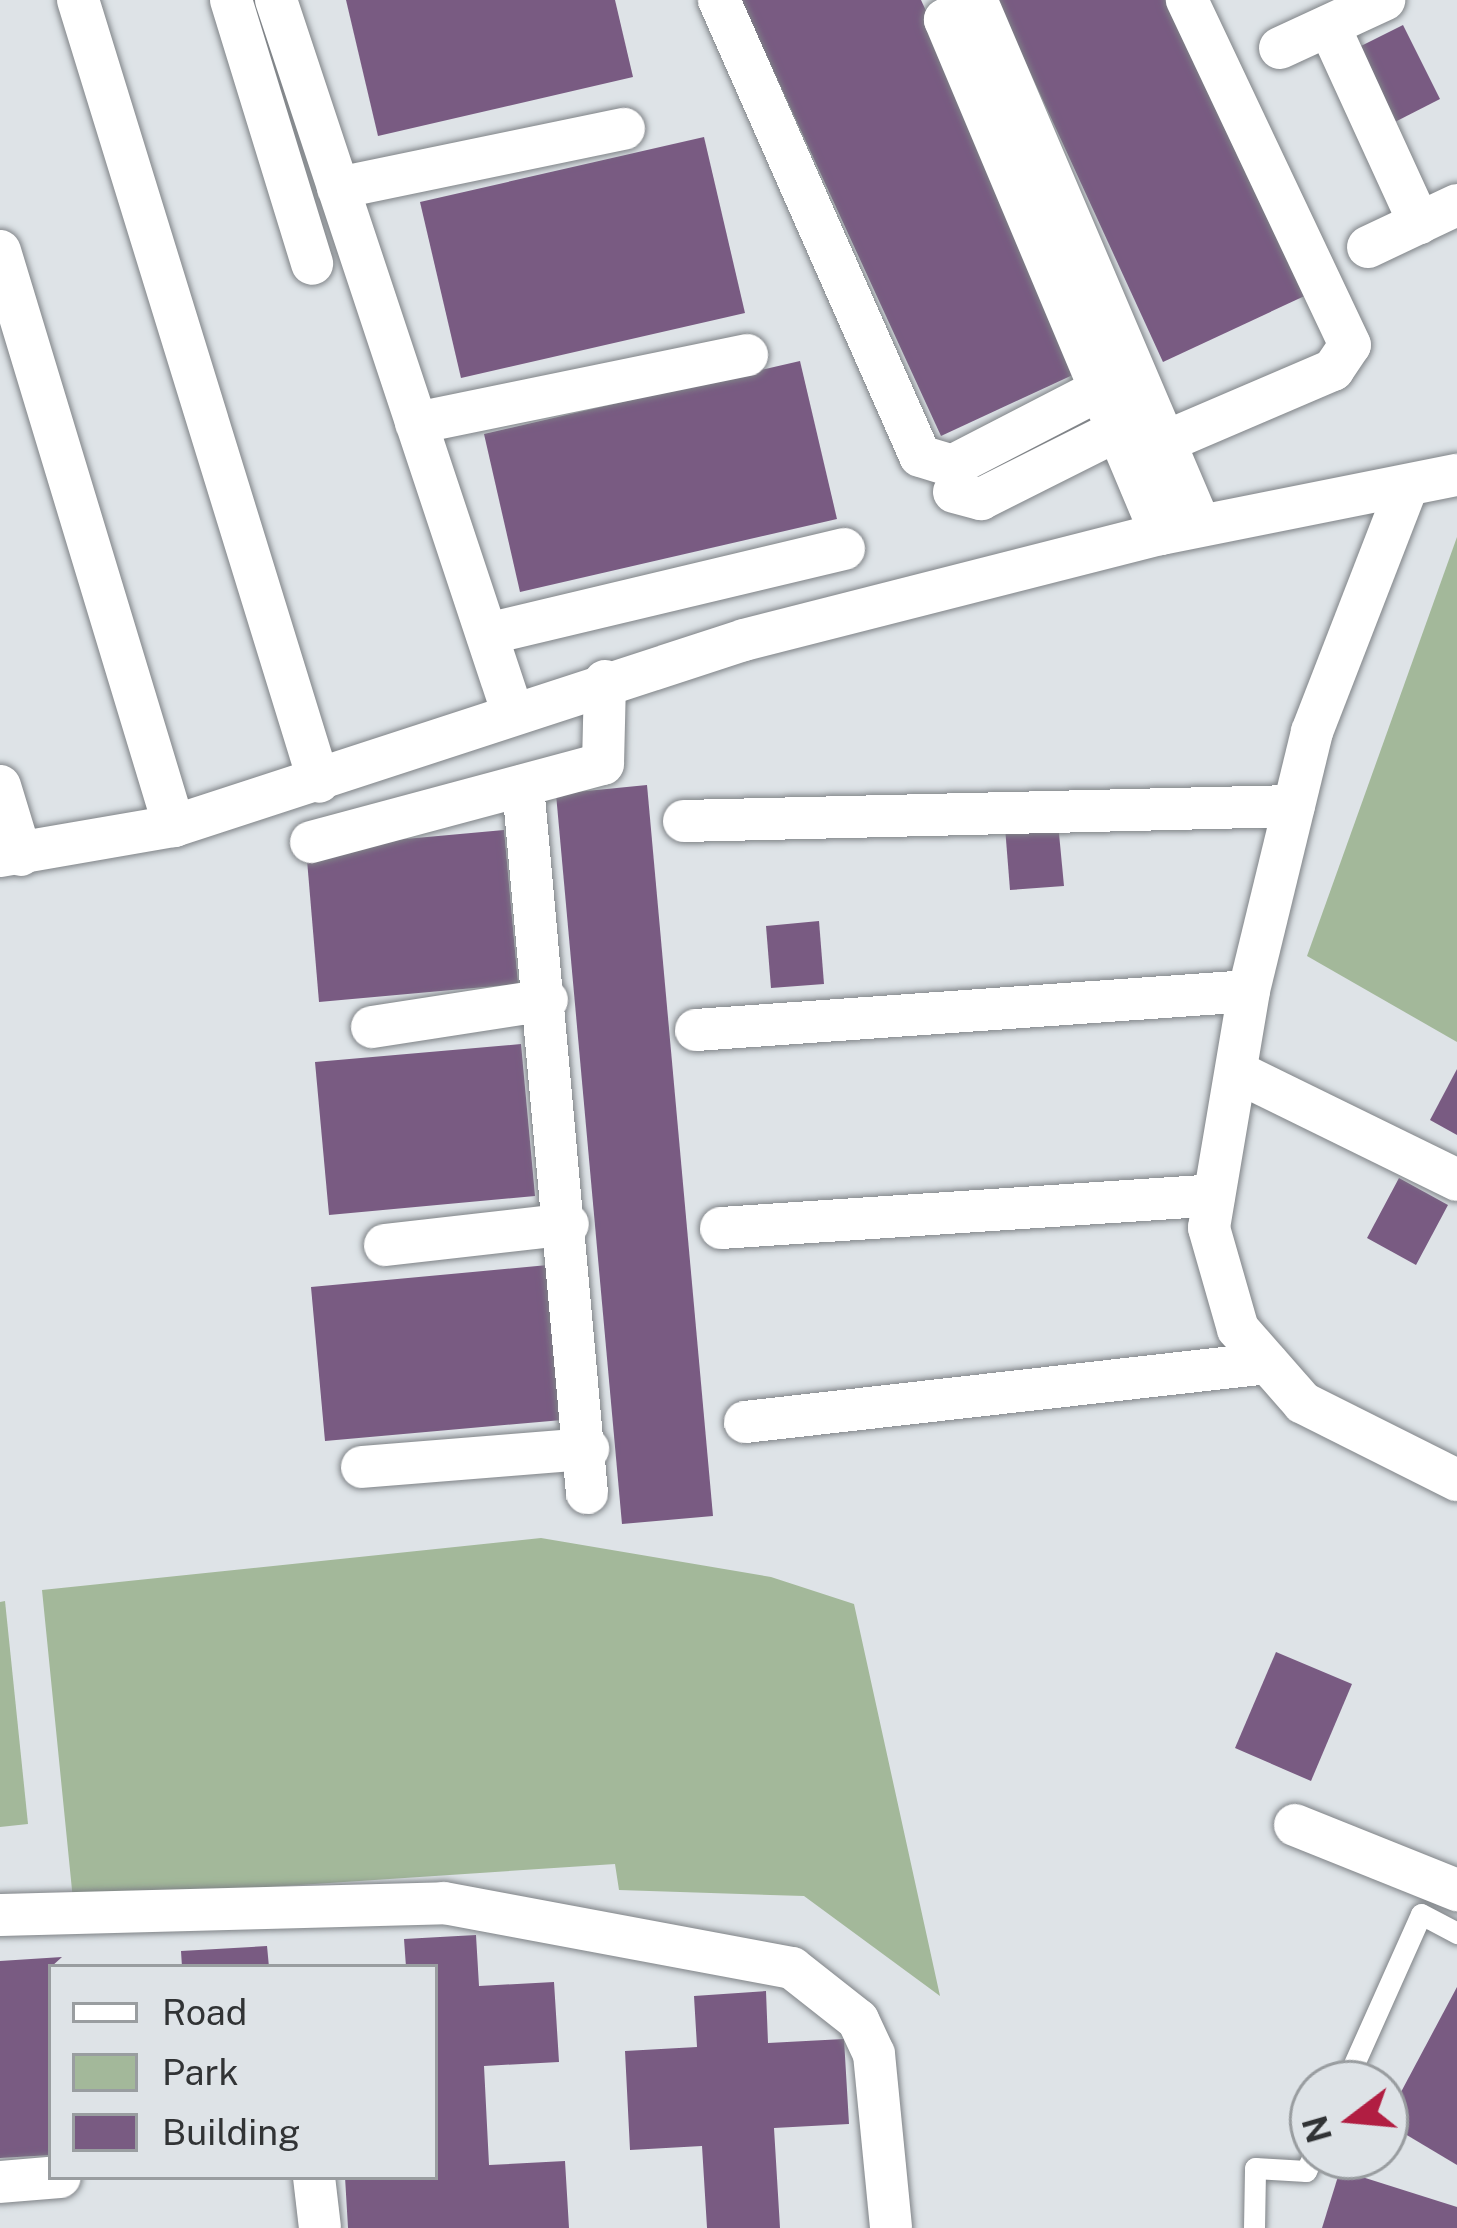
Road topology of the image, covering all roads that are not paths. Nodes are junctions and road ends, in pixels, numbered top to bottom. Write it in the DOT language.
graph roads {
  1 [pos="78,0"];
  2 [pos="231,0"];
  3 [pos="276,0"];
  4 [pos="719,0"];
  5 [pos="1186,0"];
  6 [pos="1384,0"];
  7 [pos="1329,26"];
  8 [pos="1280,48"];
  9 [pos="624,128"];
  10 [pos="338,188"];
  11 [pos="1438,214"];
  12 [pos="1368,247"];
  13 [pos="0,251"];
  14 [pos="312,263"];
  15 [pos="747,355"];
  16 [pos="1120,379"];
  17 [pos="416,423"];
  18 [pos="1120,429"];
  19 [pos="1167,441"];
  20 [pos="1457,475"];
  21 [pos="954,492"];
  22 [pos="1405,493"];
  23 [pos="1181,530"];
  24 [pos="844,549"];
  25 [pos="487,634"];
  26 [pos="605,681"];
  27 [pos="513,714"];
  28 [pos="319,782"];
  29 [pos="0,786"];
  30 [pos="523,786"];
  31 [pos="1294,806"];
  32 [pos="684,821"];
  33 [pos="174,826"];
  34 [pos="311,842"];
  35 [pos="10,855"];
  36 [pos="1250,991"];
  37 [pos="547,1000"];
  38 [pos="372,1027"];
  39 [pos="696,1030"];
  40 [pos="1237,1072"];
  41 [pos="1457,1180"];
  42 [pos="1214,1195"];
  43 [pos="568,1224"];
  44 [pos="722,1228"];
  45 [pos="385,1245"];
  46 [pos="1268,1363"];
  47 [pos="745,1422"];
  48 [pos="588,1449"];
  49 [pos="362,1467"];
  50 [pos="1457,1480"];
  51 [pos="586,1493"];
  52 [pos="1294,1825"];
  53 [pos="1457,1890"];
  54 [pos="0,1915"];
  55 [pos="1457,1933"];
  56 [pos="1356,2060"];
  57 [pos="1289,2170"];
  58 [pos="48,2178"];
  59 [pos="314,2180"];
  60 [pos="0,2182"];
  61 [pos="320,2228"];
  62 [pos="891,2228"];
  63 [pos="1254,2228"];
  1 -- 28 [label="street"];
  2 -- 14 [label="street"];
  3 -- 10 [label="street"];
  4 -- 16 [label="street"];
  5 -- 19 [label="street"];
  6 -- 7 [label="street"];
  7 -- 8 [label="street"];
  7 -- 11 [label="street"];
  9 -- 10 [label="street"];
  10 -- 17 [label="street"];
  11 -- 12 [label="street"];
  13 -- 33 [label="street"];
  15 -- 17 [label="street"];
  16 -- 16 [label="street"];
  16 -- 18 [label="street"];
  16 -- 19 [label="street"];
  17 -- 25 [label="street"];
  18 -- 21 [label="street"];
  18 -- 23 [label="street"];
  19 -- 23 [label="street"];
  20 -- 22 [label="street"];
  22 -- 23 [label="street"];
  22 -- 31 [label="street"];
  23 -- 26 [label="street"];
  24 -- 25 [label="street"];
  25 -- 27 [label="street"];
  26 -- 27 [label="street"];
  26 -- 30 [label="street"];
  27 -- 28 [label="street"];
  28 -- 33 [label="street"];
  29 -- 35 [label="street"];
  30 -- 34 [label="street"];
  30 -- 37 [label="street"];
  31 -- 32 [label="street"];
  31 -- 36 [label="street"];
  33 -- 35 [label="street"];
  36 -- 39 [label="street"];
  36 -- 40 [label="street"];
  37 -- 38 [label="street"];
  37 -- 43 [label="street"];
  40 -- 41 [label="street"];
  40 -- 42 [label="street"];
  42 -- 44 [label="street"];
  42 -- 46 [label="street"];
  43 -- 45 [label="street"];
  43 -- 48 [label="street"];
  46 -- 47 [label="street"];
  46 -- 50 [label="street"];
  48 -- 49 [label="street"];
  48 -- 51 [label="street"];
  52 -- 53 [label="street"];
  54 -- 62 [label="street"];
  55 -- 56 [label="lane"];
  57 -- 63 [label="lane"];
  58 -- 60 [label="street"];
  59 -- 61 [label="street"];
}
